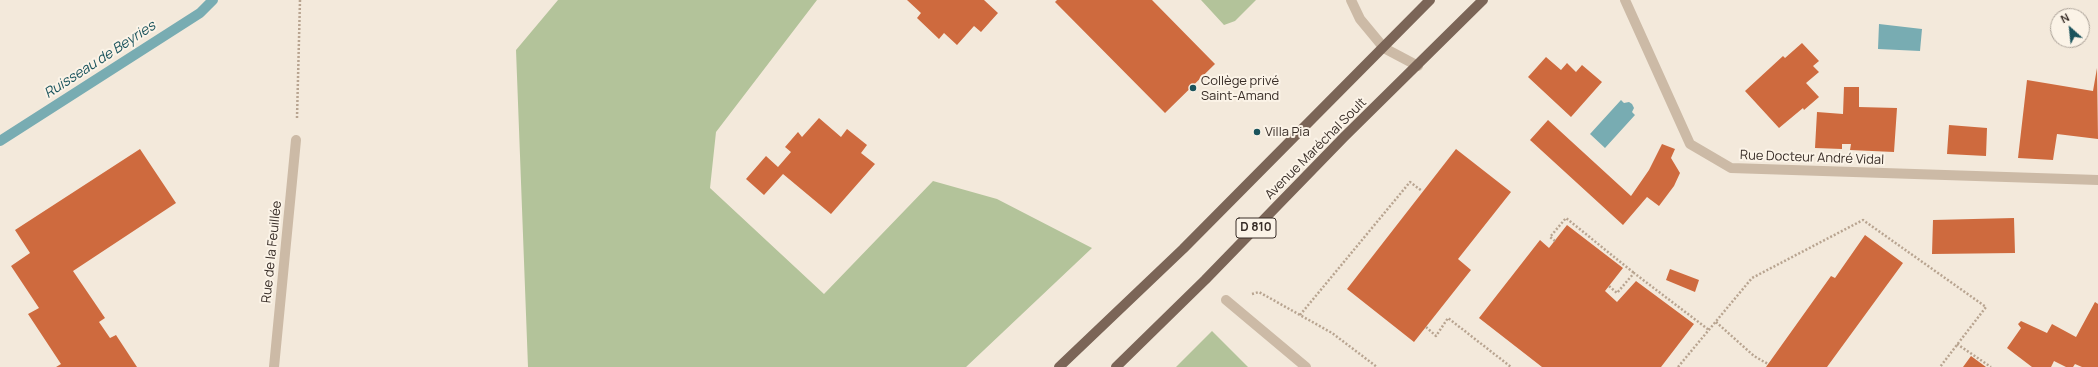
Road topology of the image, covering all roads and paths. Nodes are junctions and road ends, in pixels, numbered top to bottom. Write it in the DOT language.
graph roads {
  1 [pos="300,0"];
  2 [pos="1351,0"];
  3 [pos="1430,0"];
  4 [pos="1483,0"];
  5 [pos="1625,0"];
  6 [pos="1384,48"];
  7 [pos="1418,66"];
  8 [pos="296,140"];
  9 [pos="2098,180"];
  10 [pos="1422,191"];
  11 [pos="1555,241"];
  12 [pos="1634,273"];
  13 [pos="1609,286"];
  14 [pos="1226,300"];
  15 [pos="1300,315"];
  16 [pos="1716,322"];
  17 [pos="1426,327"];
  18 [pos="1709,330"];
  19 [pos="1957,344"];
  20 [pos="1768,364"];
  21 [pos="274,367"];
  22 [pos="1059,367"];
  23 [pos="1116,367"];
  24 [pos="1306,367"];
  25 [pos="1377,367"];
  26 [pos="1511,367"];
  27 [pos="1678,367"];
  28 [pos="1940,367"];
  29 [pos="1991,367"];
  1 -- 8 [label="path"];
  2 -- 6 [label="street"];
  3 -- 6 [label="main road, D 810"];
  4 -- 7 [label="main road, Avenue Maréchal Soult / D 810"];
  5 -- 9 [label="street, Rue Docteur André Vidal"];
  6 -- 7 [label="street"];
  6 -- 22 [label="main road, D 810"];
  7 -- 23 [label="main road, Avenue Maréchal Soult / D 810"];
  8 -- 21 [label="street, Rue de la Feuillée"];
  10 -- 15 [label="path"];
  11 -- 12 [label="path"];
  12 -- 13 [label="path"];
  12 -- 18 [label="path"];
  14 -- 15 [label="path"];
  14 -- 24 [label="street"];
  15 -- 25 [label="path"];
  16 -- 18 [label="path"];
  16 -- 19 [label="path"];
  16 -- 20 [label="path"];
  17 -- 26 [label="path"];
  18 -- 27 [label="path"];
  19 -- 28 [label="path"];
  19 -- 29 [label="path"];
}
